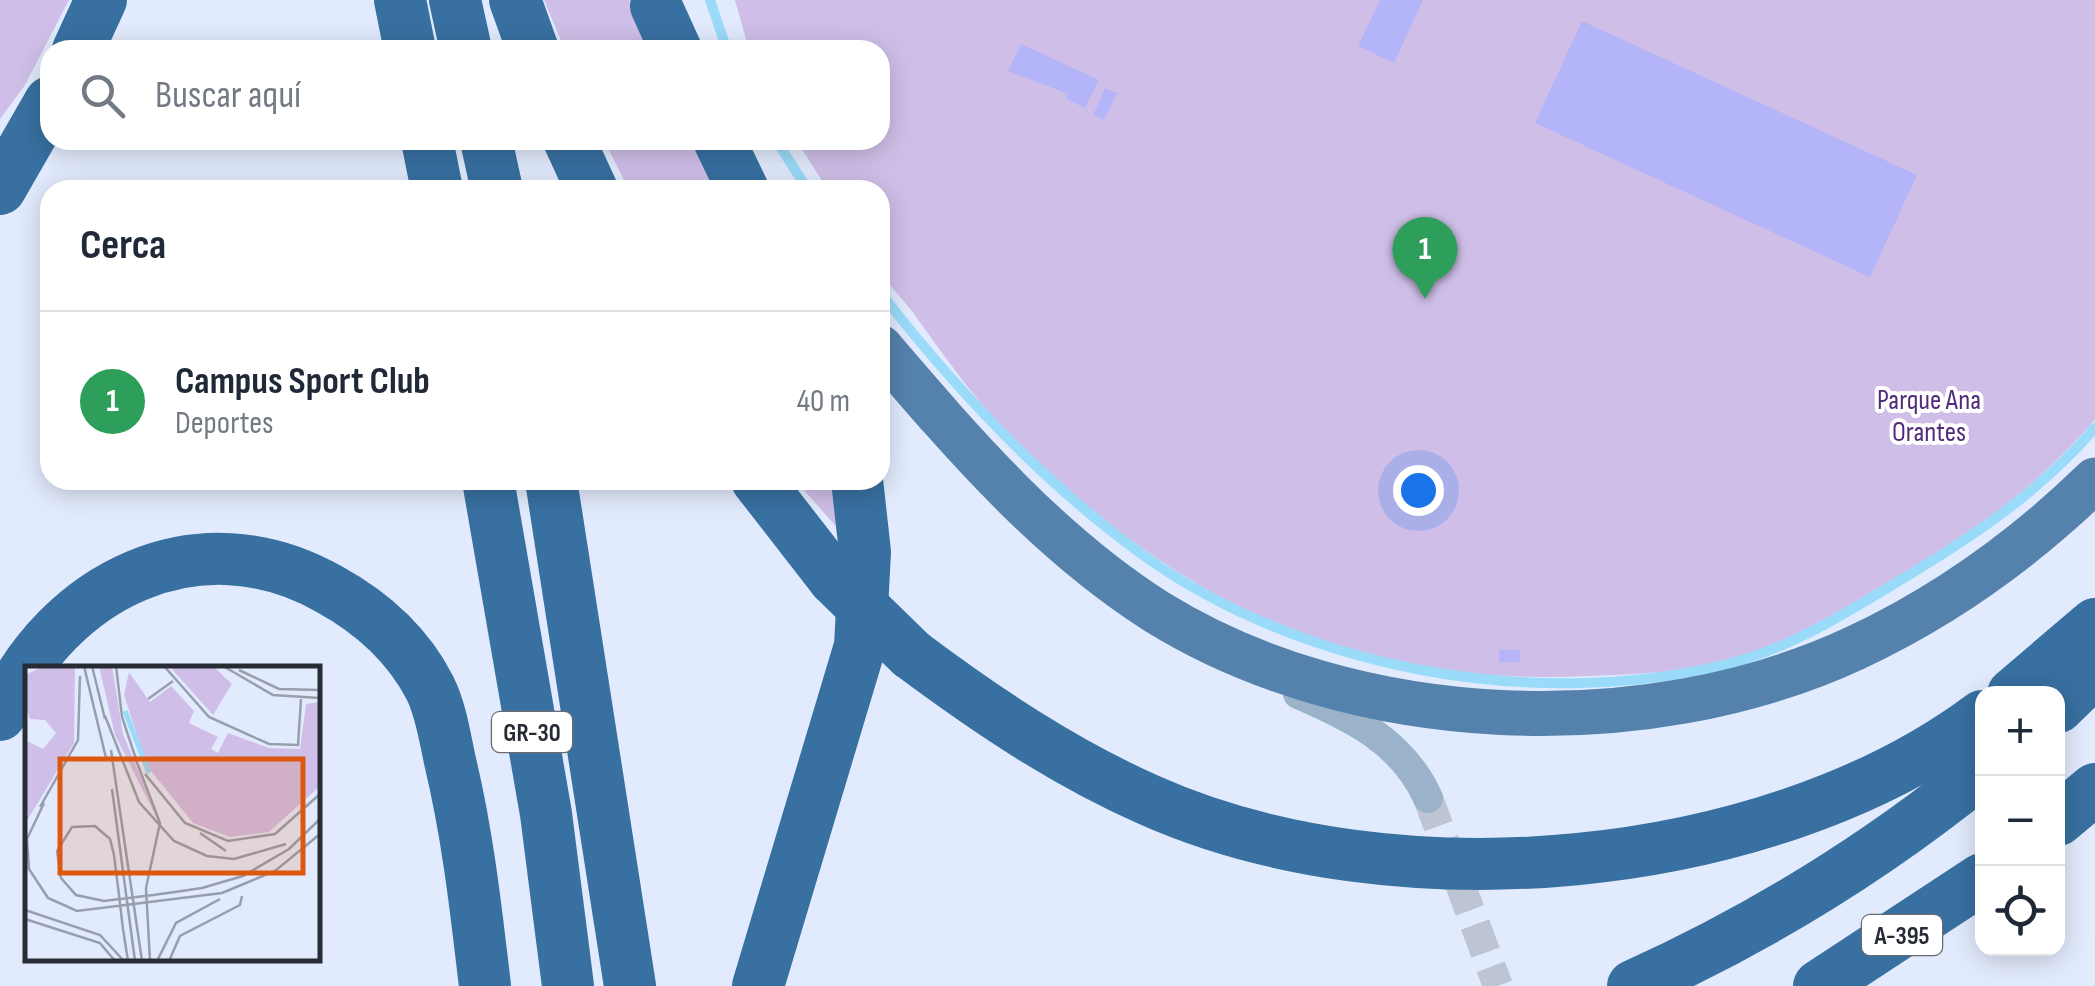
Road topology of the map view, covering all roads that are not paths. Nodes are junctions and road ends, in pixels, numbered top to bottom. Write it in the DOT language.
graph roads {
  1 [pos="101,0"];
  2 [pos="400,0"];
  3 [pos="455,0"];
  4 [pos="515,0"];
  5 [pos="83,40"];
  6 [pos="408,40"];
  7 [pos="464,40"];
  8 [pos="529,40"];
  9 [pos="40,119"];
  10 [pos="429,150"];
  11 [pos="488,150"];
  12 [pos="574,150"];
  13 [pos="724,150"];
  14 [pos="743,150"];
  15 [pos="435,180"];
  16 [pos="495,180"];
  17 [pos="587,180"];
  18 [pos="738,180"];
  19 [pos="762,180"];
  20 [pos="0,189"];
  21 [pos="890,358"];
  22 [pos="2095,480"];
  23 [pos="490,490"];
  24 [pos="553,490"];
  25 [pos="764,490"];
  26 [pos="858,490"];
  27 [pos="2095,624"];
  28 [pos="1210,642"];
  29 [pos="27,666"];
  30 [pos="25,670"];
  31 [pos="2095,671"];
  32 [pos="2022,686"];
  33 [pos="2065,701"];
  34 [pos="0,715"];
  35 [pos="1975,720"];
  36 [pos="1975,776"];
  37 [pos="2095,789"];
  38 [pos="1428,798"];
  39 [pos="2065,814"];
  40 [pos="1975,884"];
  41 [pos="485,986"];
  42 [pos="568,986"];
  43 [pos="630,986"];
  44 [pos="758,986"];
  45 [pos="1634,986"];
  46 [pos="1819,986"];
  1 -- 5 [label="highway"];
  2 -- 6 [label="highway"];
  3 -- 7 [label="highway"];
  4 -- 8 [label="highway"];
  9 -- 20 [label="highway"];
  10 -- 15 [label="highway"];
  11 -- 16 [label="highway"];
  12 -- 17 [label="highway"];
  13 -- 18 [label="highway"];
  14 -- 19 [label="main road"];
  21 -- 28 [label="main road"];
  22 -- 28 [label="main road"];
  23 -- 42 [label="highway, GR-30"];
  24 -- 43 [label="highway, GR-30"];
  25 -- 35 [label="highway, bridge"];
  26 -- 44 [label="highway"];
  27 -- 32 [label="highway"];
  28 -- 38 [label="street"];
  29 -- 41 [label="highway"];
  30 -- 34 [label="highway"];
  31 -- 33 [label="highway"];
  36 -- 45 [label="highway"];
  37 -- 39 [label="highway"];
  40 -- 46 [label="highway, A-395"];
}
